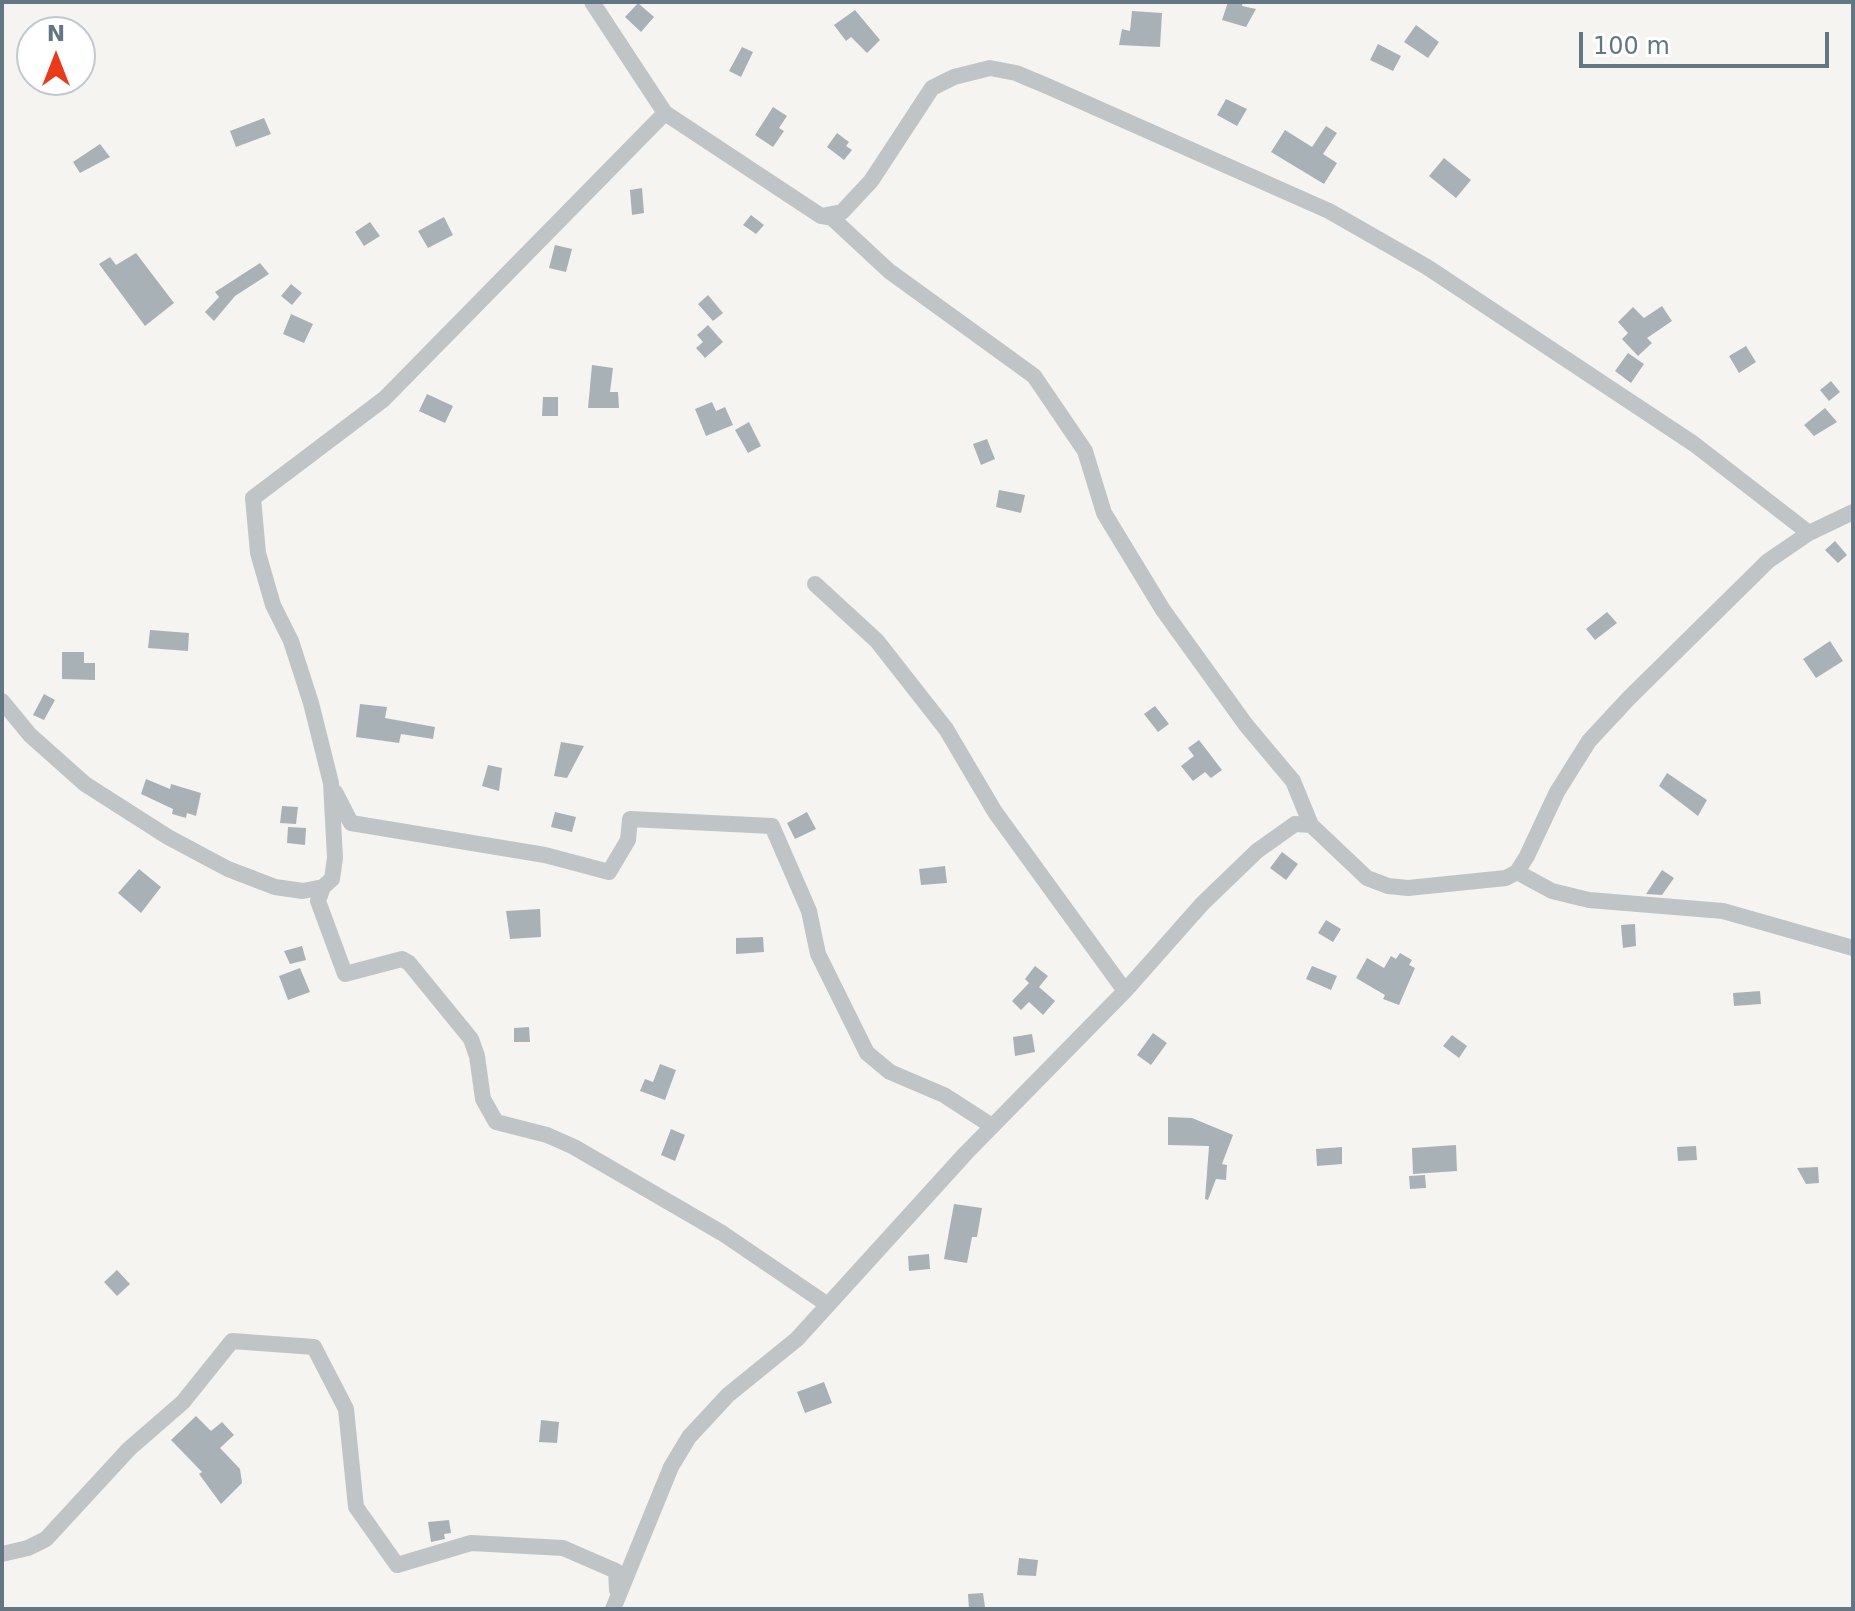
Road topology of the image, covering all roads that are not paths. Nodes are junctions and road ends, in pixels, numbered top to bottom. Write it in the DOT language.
graph roads {
  1 [pos="592,2"];
  2 [pos="665,113"];
  3 [pos="821,216"];
  4 [pos="1853,512"];
  5 [pos="1809,533"];
  6 [pos="815,584"];
  7 [pos="2,701"];
  8 [pos="331,783"];
  9 [pos="1311,825"];
  10 [pos="1517,872"];
  11 [pos="323,887"];
  12 [pos="1853,948"];
  13 [pos="1125,991"];
  14 [pos="992,1126"];
  15 [pos="828,1305"];
  16 [pos="2,1554"];
  17 [pos="615,1602"];
  1 -- 2 [label="street"];
  2 -- 3 [label="street"];
  2 -- 8 [label="street"];
  3 -- 5 [label="street"];
  3 -- 9 [label="street"];
  4 -- 5 [label="street"];
  5 -- 10 [label="street"];
  6 -- 13 [label="street"];
  7 -- 11 [label="street"];
  8 -- 11 [label="street"];
  8 -- 14 [label="street"];
  9 -- 10 [label="street"];
  9 -- 13 [label="street"];
  10 -- 12 [label="street"];
  11 -- 15 [label="street"];
  13 -- 14 [label="street"];
  14 -- 15 [label="street"];
  15 -- 17 [label="street"];
  16 -- 17 [label="street"];
}
